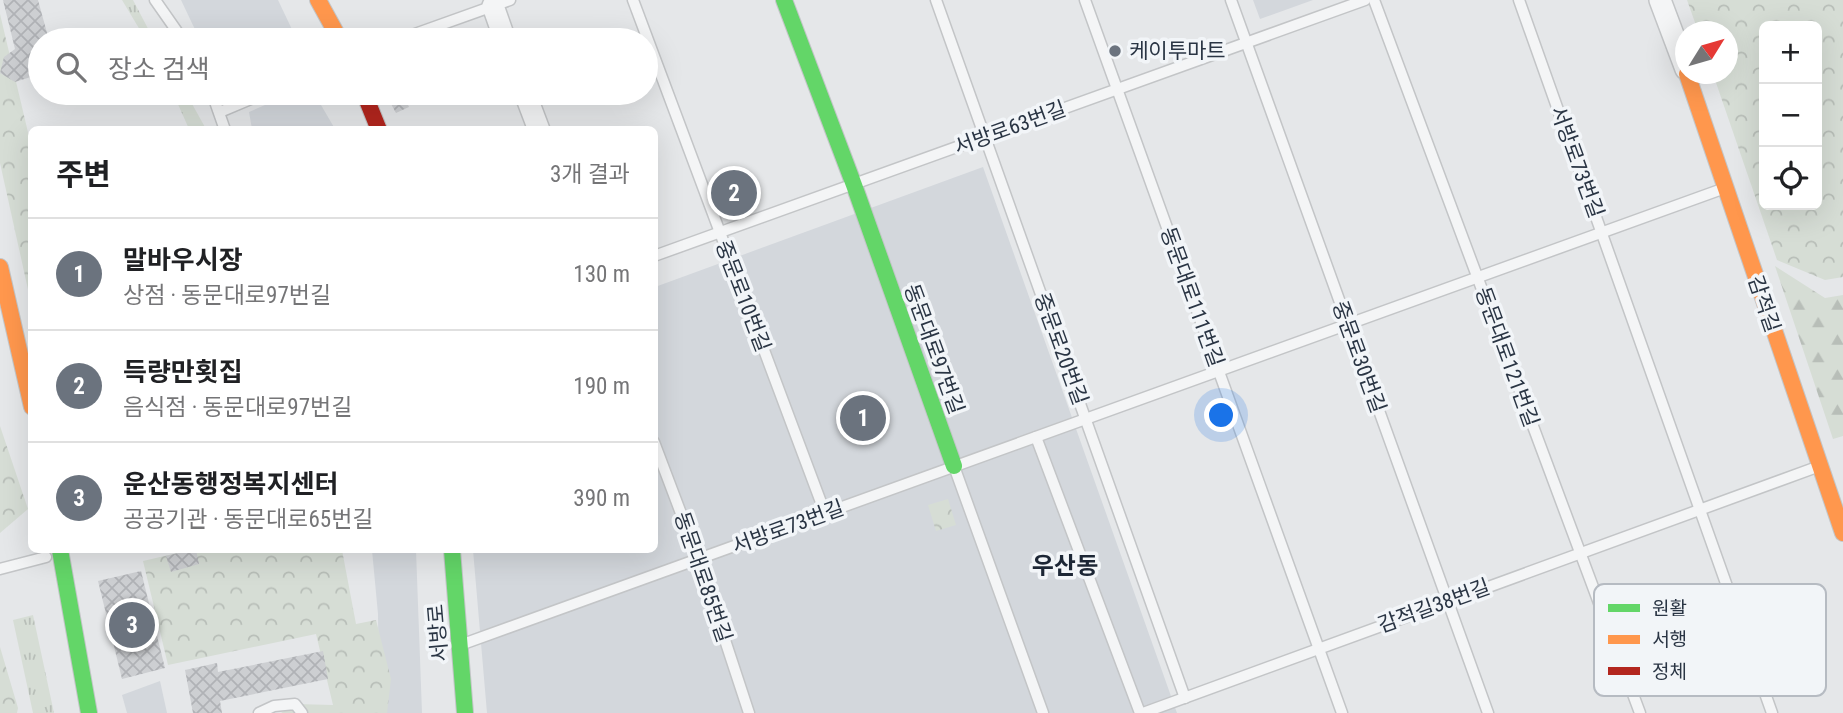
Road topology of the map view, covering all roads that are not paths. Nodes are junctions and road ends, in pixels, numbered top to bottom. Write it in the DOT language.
graph roads {
  1 [pos="155,0"];
  2 [pos="318,0"];
  3 [pos="633,0"];
  4 [pos="784,0"];
  5 [pos="936,0"];
  6 [pos="1084,0"];
  7 [pos="1231,0"];
  8 [pos="1364,0"];
  9 [pos="1374,0"];
  10 [pos="1519,0"];
  11 [pos="1660,0"];
  12 [pos="501,3"];
  13 [pos="175,28"];
  14 [pos="333,28"];
  15 [pos="431,28"];
  16 [pos="504,28"];
  17 [pos="643,28"];
  18 [pos="1675,41"];
  19 [pos="1246,43"];
  20 [pos="658,67"];
  21 [pos="1690,84"];
  22 [pos="1117,89"];
  23 [pos="217,105"];
  24 [pos="237,105"];
  25 [pos="369,105"];
  26 [pos="530,105"];
  27 [pos="220,112"];
  28 [pos="224,126"];
  29 [pos="377,126"];
  30 [pos="537,126"];
  31 [pos="985,137"];
  32 [pos="853,186"];
  33 [pos="1725,188"];
  34 [pos="719,232"];
  35 [pos="1602,233"];
  36 [pos="658,255"];
  37 [pos="0,267"];
  38 [pos="1478,277"];
  39 [pos="1348,324"];
  40 [pos="1219,371"];
  41 [pos="28,390"];
  42 [pos="1086,419"];
  43 [pos="1036,437"];
  44 [pos="658,453"];
  45 [pos="954,466"];
  46 [pos="1820,466"];
  47 [pos="1700,509"];
  48 [pos="825,513"];
  49 [pos="1843,533"];
  50 [pos="56,553"];
  51 [pos="60,553"];
  52 [pos="452,553"];
  53 [pos="1580,553"];
  54 [pos="699,561"];
  55 [pos="0,569"];
  56 [pos="1726,584"];
  57 [pos="1594,590"];
  58 [pos="1448,601"];
  59 [pos="461,645"];
  60 [pos="1319,649"];
  61 [pos="1634,696"];
  62 [pos="1766,696"];
  63 [pos="1185,698"];
  64 [pos="1170,708"];
  65 [pos="89,713"];
  66 [pos="260,713"];
  67 [pos="302,713"];
  68 [pos="465,713"];
  69 [pos="749,713"];
  70 [pos="1043,713"];
  71 [pos="1142,713"];
  72 [pos="1342,713"];
  73 [pos="1488,713"];
  74 [pos="1640,713"];
  75 [pos="1772,713"];
  1 -- 13 [label="lane"];
  2 -- 14 [label="street"];
  3 -- 17 [label="lane, 중문로10번길"];
  4 -- 32 [label="street, 동문대로97번길"];
  5 -- 31 [label="lane, 중문로20번길"];
  6 -- 22 [label="lane, 동문대로111번길"];
  7 -- 19 [label="lane, 중문로30번길"];
  8 -- 19 [label="lane, 서방로63번길"];
  9 -- 38 [label="lane, 동문대로121번길"];
  10 -- 35 [label="lane, 서방로73번길"];
  11 -- 18 [label="street, 감적길"];
  12 -- 15 [label="lane"];
  12 -- 16 [label="street"];
  19 -- 22 [label="lane, 서방로63번길"];
  19 -- 39 [label="lane, 중문로30번길"];
  20 -- 34 [label="lane, 중문로10번길"];
  21 -- 33 [label="street, 감적길"];
  22 -- 31 [label="lane, 서방로63번길"];
  22 -- 40 [label="lane, 동문대로111번길"];
  23 -- 27 [label="lane"];
  24 -- 27 [label="lane"];
  25 -- 29 [label="street"];
  26 -- 30 [label="street"];
  27 -- 28 [label="lane"];
  31 -- 32 [label="lane, 서방로63번길"];
  31 -- 42 [label="lane, 중문로20번길"];
  32 -- 34 [label="lane, 서방로63번길"];
  32 -- 45 [label="street, 동문대로97번길"];
  33 -- 35 [label="lane, 서방로73번길"];
  33 -- 46 [label="street, 감적길"];
  34 -- 36 [label="lane, 서방로63번길"];
  34 -- 48 [label="lane, 중문로10번길"];
  35 -- 38 [label="lane, 서방로73번길"];
  35 -- 47 [label="lane, 서방로73번길"];
  37 -- 41 [label="street"];
  38 -- 39 [label="lane, 서방로73번길"];
  38 -- 53 [label="lane, 동문대로121번길"];
  39 -- 40 [label="lane, 서방로73번길"];
  39 -- 58 [label="lane, 중문로30번길"];
  40 -- 42 [label="lane, 서방로73번길"];
  40 -- 60 [label="lane, 동문대로111번길"];
  42 -- 43 [label="lane, 서방로73번길"];
  42 -- 63 [label="lane, 중문로20번길"];
  43 -- 45 [label="lane, 서방로73번길"];
  43 -- 71 [label="lane, 감적길38번길"];
  44 -- 54 [label="lane, 동문대로85번길"];
  45 -- 48 [label="lane, 서방로73번길"];
  45 -- 70 [label="lane, 동문대로97번길"];
  46 -- 47 [label="lane, 감적길38번길"];
  46 -- 49 [label="street, 감적길"];
  47 -- 53 [label="lane, 감적길38번길"];
  47 -- 56 [label="lane"];
  48 -- 54 [label="lane, 서방로73번길"];
  50 -- 55 [label="lane"];
  51 -- 65 [label="street"];
  52 -- 59 [label="street, 서방로"];
  53 -- 57 [label="lane, 동문대로121번길"];
  53 -- 58 [label="lane, 감적길38번길"];
  54 -- 59 [label="lane, 서방로73번길"];
  54 -- 69 [label="lane, 동문대로85번길"];
  58 -- 60 [label="lane, 감적길38번길"];
  58 -- 73 [label="lane, 중문로30번길"];
  59 -- 68 [label="street, 서방로"];
  60 -- 63 [label="lane, 감적길38번길"];
  60 -- 72 [label="lane, 동문대로111번길"];
  61 -- 74 [label="lane, 동문대로121번길"];
  62 -- 75 [label="lane"];
  63 -- 64 [label="lane, 감적길38번길"];
  64 -- 71 [label="lane, 감적길38번길"];
  66 -- 67 [label="lane"];
}
